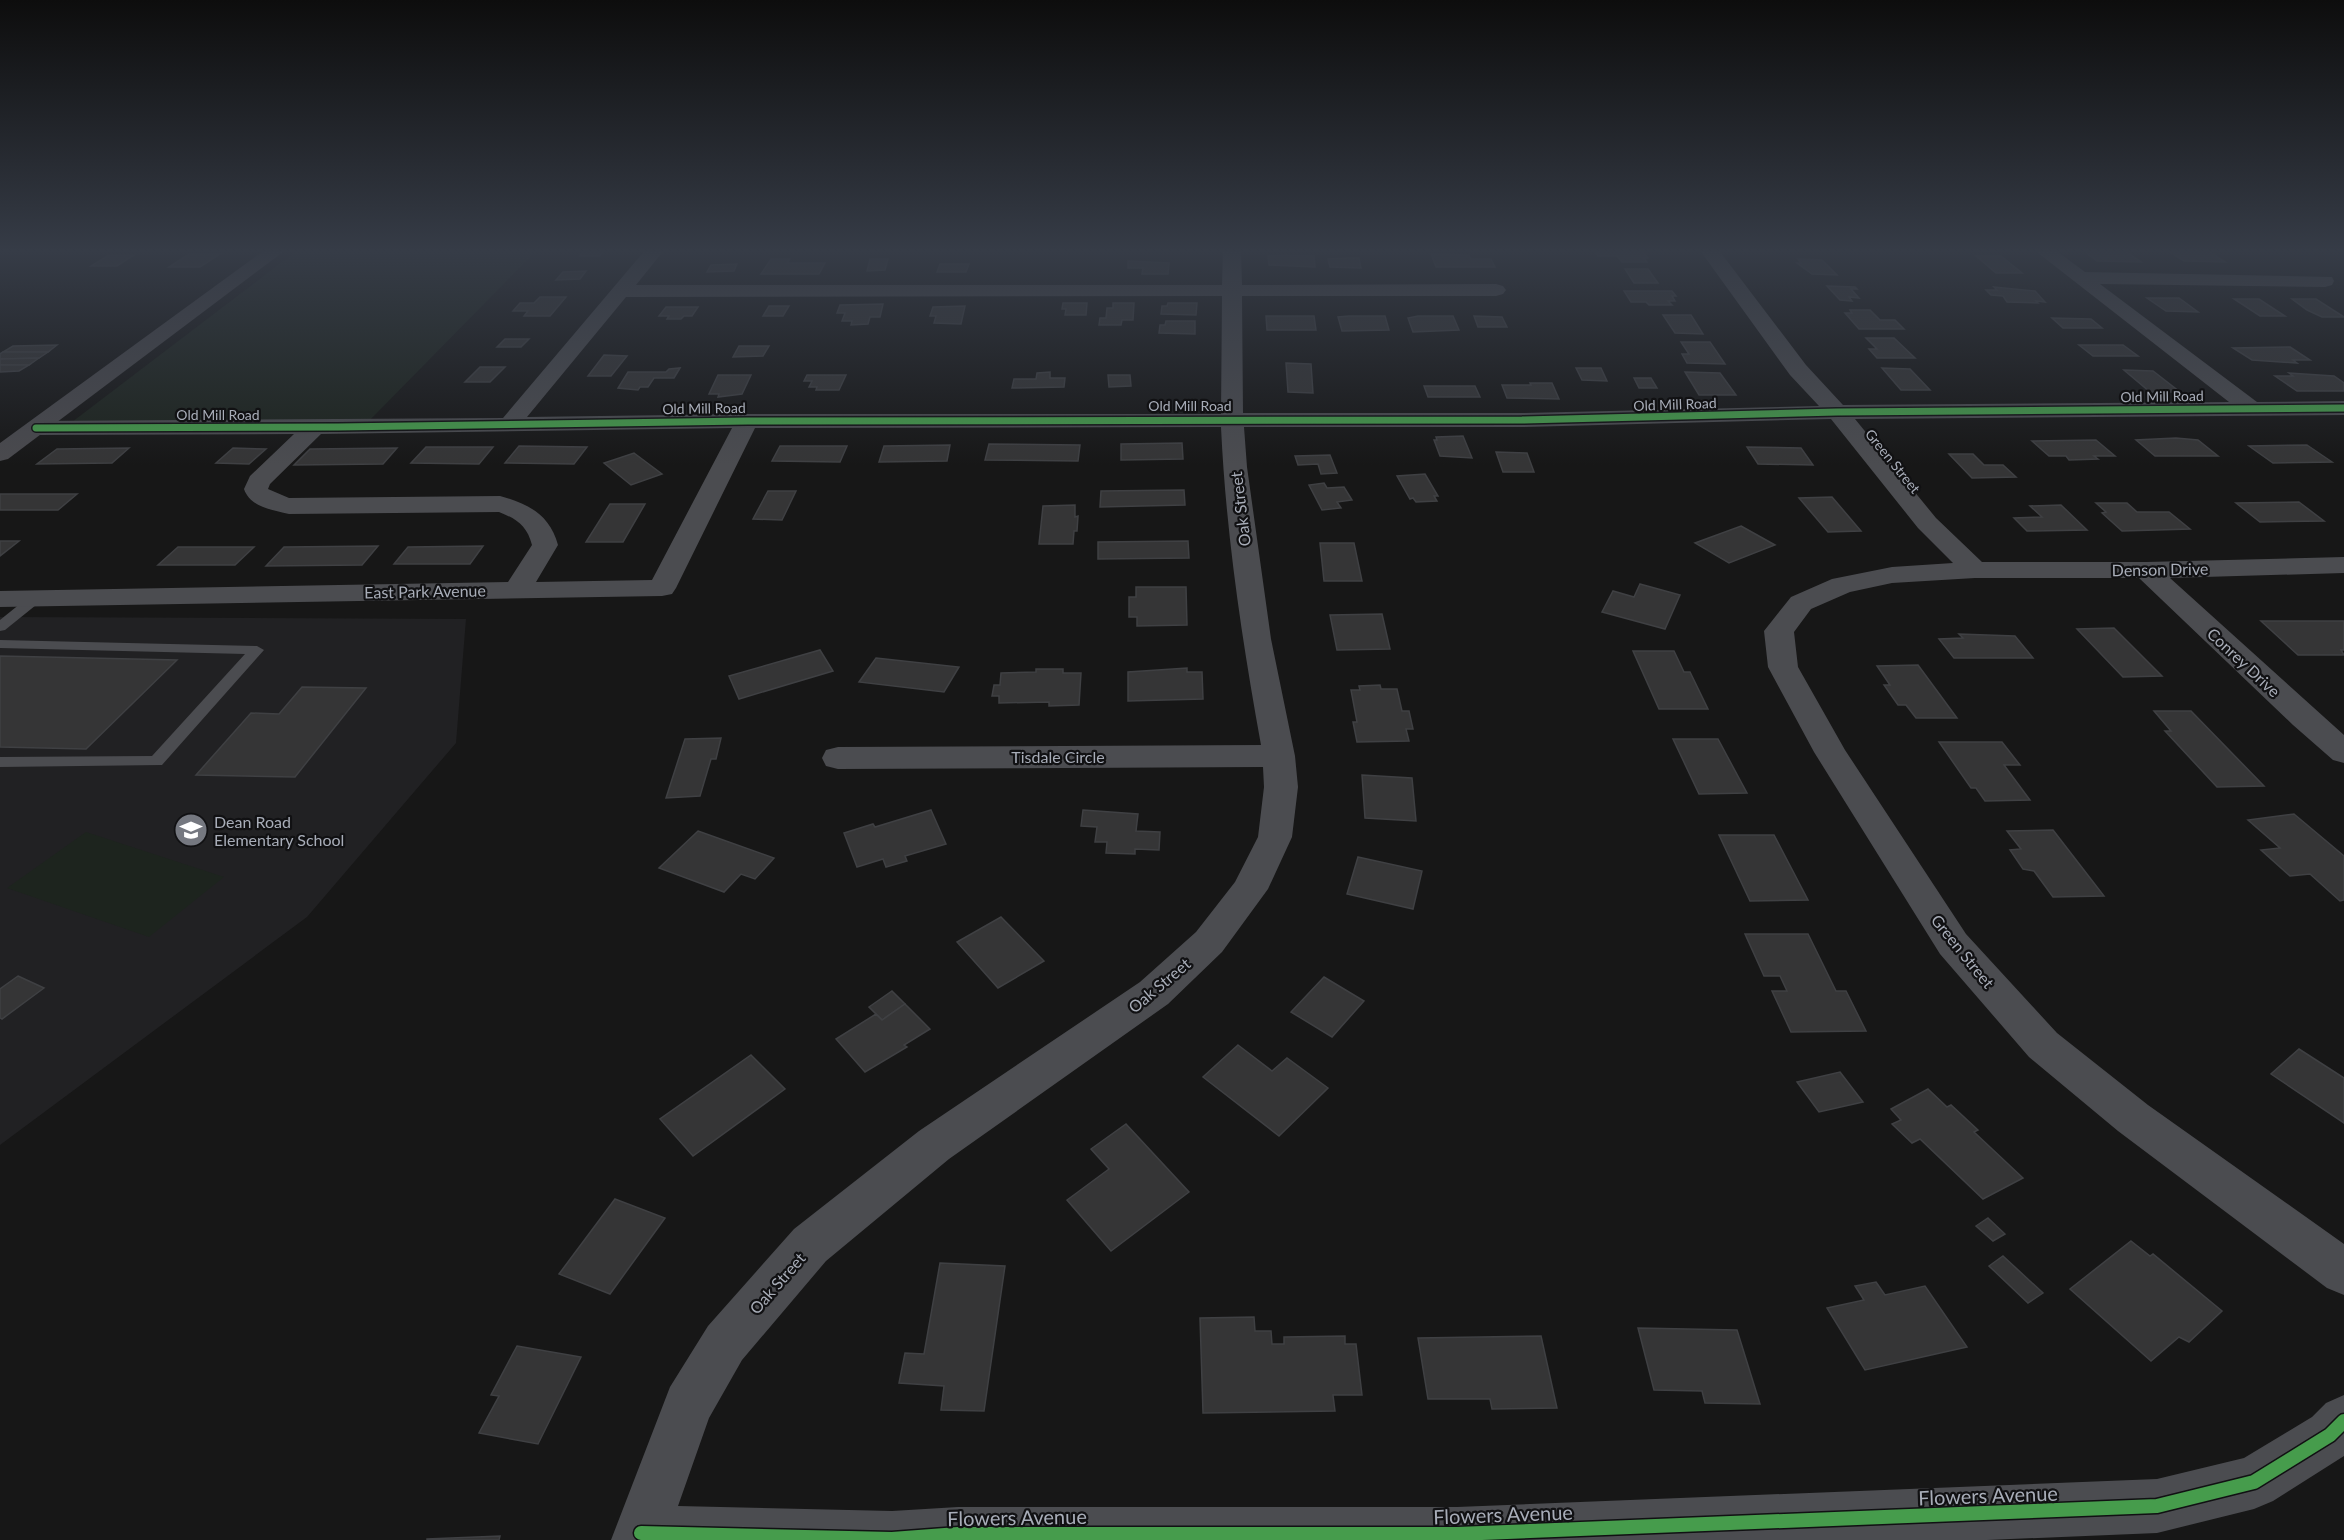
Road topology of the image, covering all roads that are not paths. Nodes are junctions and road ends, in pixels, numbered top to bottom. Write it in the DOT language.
graph roads {
  1 [pos="181,321"];
  2 [pos="597,321"];
  3 [pos="1231,321"];
  4 [pos="1761,321"];
  5 [pos="2136,321"];
  6 [pos="2251,408"];
  7 [pos="2344,408"];
  8 [pos="1836,412"];
  9 [pos="1232,419"];
  10 [pos="747,421"];
  11 [pos="509,424"];
  12 [pos="315,427"];
  13 [pos="36,428"];
  14 [pos="0,454"];
  15 [pos="2344,565"];
  16 [pos="1975,570"];
  17 [pos="2146,570"];
  18 [pos="517,590"];
  19 [pos="36,598"];
  20 [pos="0,599"];
  21 [pos="0,627"];
  22 [pos="0,644"];
  23 [pos="2344,752"];
  24 [pos="1279,756"];
  25 [pos="838,758"];
  26 [pos="0,762"];
  27 [pos="2344,1272"];
  28 [pos="2344,1421"];
  29 [pos="640,1537"];
  30 [pos="1458,1537"];
  1 -- 13 [label="street"];
  2 -- 11 [label="street"];
  3 -- 9 [label="street, Oak Street"];
  4 -- 8 [label="street, Green Street"];
  5 -- 6 [label="street"];
  6 -- 7 [label="street, Old Mill Road"];
  6 -- 8 [label="street, Old Mill Road"];
  8 -- 9 [label="street, Old Mill Road"];
  8 -- 16 [label="street, Green Street"];
  9 -- 10 [label="street, Old Mill Road"];
  9 -- 24 [label="street, Oak Street"];
  10 -- 11 [label="street, Old Mill Road"];
  10 -- 18 [label="street, East Park Avenue"];
  11 -- 12 [label="street, Old Mill Road"];
  12 -- 13 [label="street, Old Mill Road"];
  12 -- 18 [label="street"];
  13 -- 14 [label="street"];
  15 -- 17 [label="street, Denson Drive"];
  16 -- 17 [label="street, Denson Drive"];
  16 -- 27 [label="street, Green Street"];
  17 -- 23 [label="street, Conrey Drive"];
  18 -- 19 [label="street, East Park Avenue"];
  19 -- 20 [label="street, East Park Avenue"];
  19 -- 21 [label="lane"];
  22 -- 26 [label="lane"];
  24 -- 25 [label="street, Tisdale Circle"];
  24 -- 29 [label="street, Oak Street"];
  28 -- 30 [label="street, Flowers Avenue"];
  29 -- 30 [label="street, Flowers Avenue"];
}
